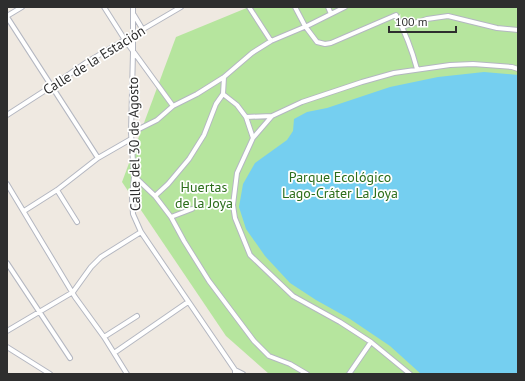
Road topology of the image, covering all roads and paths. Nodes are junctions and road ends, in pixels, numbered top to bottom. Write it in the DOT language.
graph roads {
  1 [pos="22,7"];
  2 [pos="104,7"];
  3 [pos="133,7"];
  4 [pos="181,7"];
  5 [pos="249,7"];
  6 [pos="295,7"];
  7 [pos="328,7"];
  8 [pos="345,7"];
  9 [pos="133,14"];
  10 [pos="331,14"];
  11 [pos="7,17"];
  12 [pos="306,26"];
  13 [pos="402,26"];
  14 [pos="143,30"];
  15 [pos="518,30"];
  16 [pos="133,36"];
  17 [pos="124,40"];
  18 [pos="271,41"];
  19 [pos="133,52"];
  20 [pos="417,69"];
  21 [pos="518,69"];
  22 [pos="224,77"];
  23 [pos="52,86"];
  24 [pos="223,94"];
  25 [pos="173,106"];
  26 [pos="7,115"];
  27 [pos="272,116"];
  28 [pos="246,117"];
  29 [pos="131,133"];
  30 [pos="253,138"];
  31 [pos="131,139"];
  32 [pos="98,158"];
  33 [pos="134,176"];
  34 [pos="7,184"];
  35 [pos="56,190"];
  36 [pos="155,196"];
  37 [pos="192,210"];
  38 [pos="24,211"];
  39 [pos="172,217"];
  40 [pos="78,222"];
  41 [pos="141,232"];
  42 [pos="7,263"];
  43 [pos="73,292"];
  44 [pos="188,302"];
  45 [pos="40,312"];
  46 [pos="137,316"];
  47 [pos="7,331"];
  48 [pos="104,337"];
  49 [pos="371,342"];
  50 [pos="7,347"];
  51 [pos="114,353"];
  52 [pos="70,358"];
  53 [pos="235,372"];
  54 [pos="50,374"];
  55 [pos="127,374"];
  56 [pos="243,374"];
  57 [pos="307,374"];
  58 [pos="349,374"];
  59 [pos="410,374"];
  1 -- 11 [label="street"];
  2 -- 17 [label="street"];
  3 -- 9 [label="street, Calle del 30 de Agosto"];
  4 -- 14 [label="street, Calle de la Estación"];
  5 -- 18 [label="street"];
  6 -- 12 [label="street"];
  7 -- 10 [label="street"];
  8 -- 10 [label="street"];
  9 -- 14 [label="street"];
  9 -- 16 [label="street, Calle del 30 de Agosto"];
  10 -- 12 [label="street"];
  11 -- 23 [label="street"];
  12 -- 13 [label="street"];
  12 -- 18 [label="street"];
  13 -- 15 [label="street"];
  13 -- 20 [label="street"];
  14 -- 16 [label="street, Calle de la Estación"];
  16 -- 17 [label="street, Calle de la Estación"];
  16 -- 19 [label="street, Calle del 30 de Agosto"];
  17 -- 19 [label="street"];
  17 -- 23 [label="street, Calle de la Estación"];
  18 -- 22 [label="street"];
  19 -- 25 [label="street"];
  19 -- 29 [label="street, Calle del 30 de Agosto"];
  20 -- 21 [label="street"];
  20 -- 27 [label="street"];
  22 -- 24 [label="street"];
  22 -- 25 [label="street"];
  23 -- 26 [label="street, Calle de la Estación"];
  23 -- 32 [label="street"];
  24 -- 28 [label="street"];
  24 -- 36 [label="street"];
  25 -- 29 [label="street"];
  27 -- 28 [label="street"];
  27 -- 30 [label="street"];
  28 -- 30 [label="street"];
  29 -- 31 [label="street, Calle del 30 de Agosto"];
  30 -- 49 [label="street"];
  31 -- 32 [label="street"];
  31 -- 33 [label="street, Calle del 30 de Agosto"];
  32 -- 35 [label="street"];
  33 -- 36 [label="street"];
  33 -- 41 [label="street, Calle del 30 de Agosto"];
  34 -- 38 [label="street"];
  35 -- 38 [label="street"];
  35 -- 40 [label="street"];
  36 -- 39 [label="street"];
  37 -- 39 [label="street"];
  38 -- 43 [label="street"];
  39 -- 57 [label="street"];
  41 -- 43 [label="street"];
  41 -- 44 [label="street, Calle del 30 de Agosto"];
  42 -- 45 [label="street"];
  43 -- 45 [label="street"];
  43 -- 48 [label="street"];
  44 -- 51 [label="street"];
  44 -- 53 [label="street, Calle del 30 de Agosto"];
  45 -- 47 [label="street"];
  45 -- 52 [label="street"];
  46 -- 48 [label="street"];
  48 -- 51 [label="street"];
  49 -- 58 [label="street"];
  49 -- 59 [label="street"];
  50 -- 54 [label="street"];
  51 -- 55 [label="street"];
  53 -- 56 [label="street"];
}
